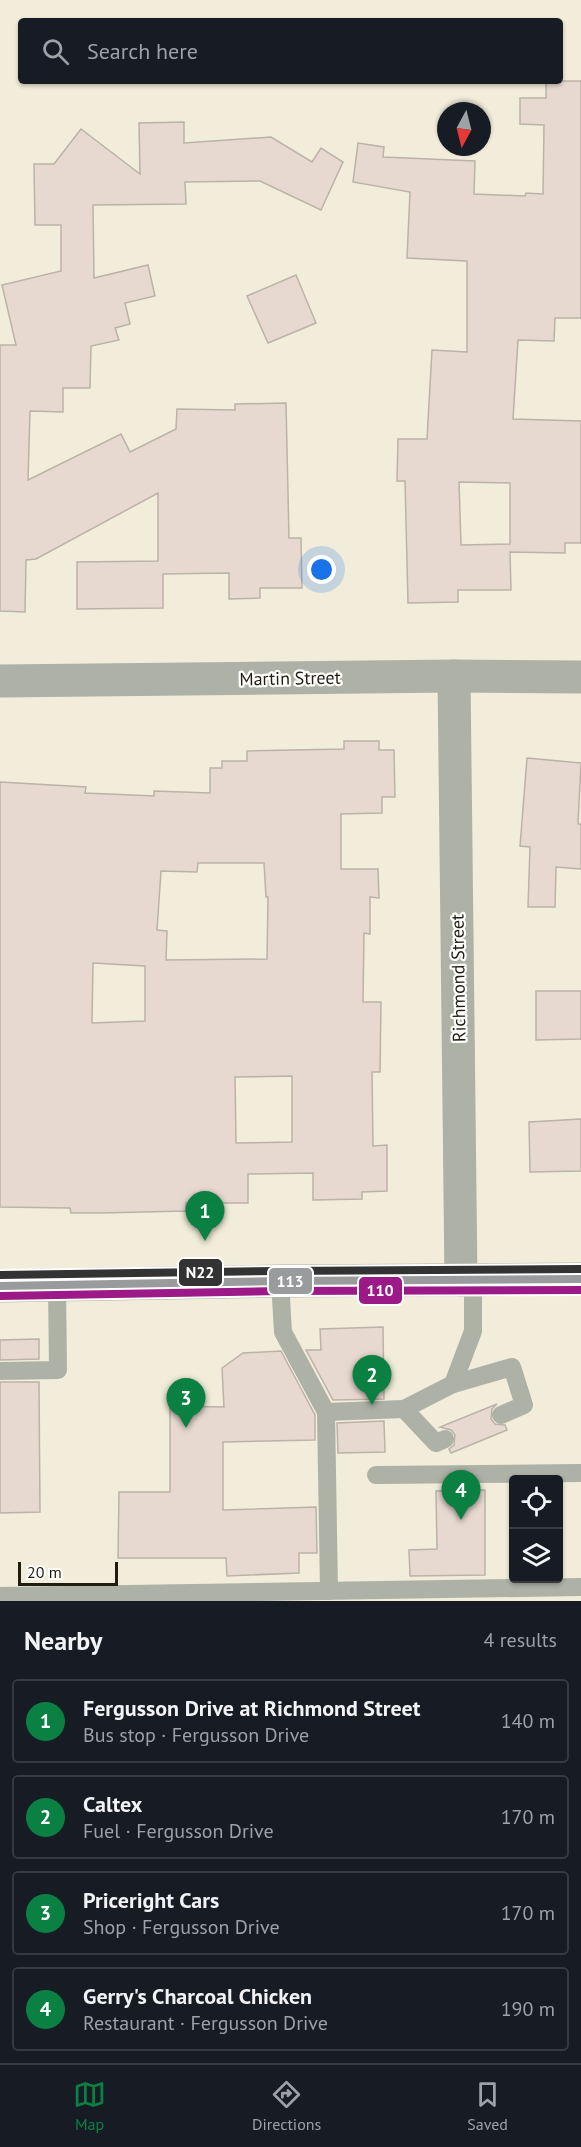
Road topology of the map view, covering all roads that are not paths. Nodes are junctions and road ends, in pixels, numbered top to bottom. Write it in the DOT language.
graph roads {
  1 [pos="454,676"];
  2 [pos="581,677"];
  3 [pos="0,681"];
  4 [pos="581,1279"];
  5 [pos="467,1280"];
  6 [pos="280,1281"];
  7 [pos="0,1286"];
  8 [pos="57,1286"];
  9 [pos="0,1371"];
  10 [pos="453,1384"];
  11 [pos="404,1409"];
  12 [pos="327,1412"];
  13 [pos="501,1415"];
  14 [pos="445,1439"];
  15 [pos="581,1473"];
  16 [pos="376,1475"];
  17 [pos="581,1587"];
  18 [pos="330,1591"];
  19 [pos="0,1596"];
  1 -- 2 [label="street, Martin Street"];
  1 -- 3 [label="street, Martin Street"];
  1 -- 5 [label="street, Richmond Street"];
  4 -- 5 [label="main road"];
  5 -- 6 [label="main road"];
  5 -- 10 [label="lane"];
  6 -- 8 [label="main road"];
  6 -- 12 [label="lane"];
  7 -- 8 [label="main road"];
  8 -- 9 [label="lane"];
  10 -- 11 [label="lane"];
  10 -- 13 [label="lane"];
  11 -- 12 [label="lane"];
  11 -- 14 [label="lane"];
  12 -- 18 [label="lane"];
  15 -- 16 [label="lane"];
  17 -- 18 [label="lane"];
  18 -- 19 [label="lane"];
}
